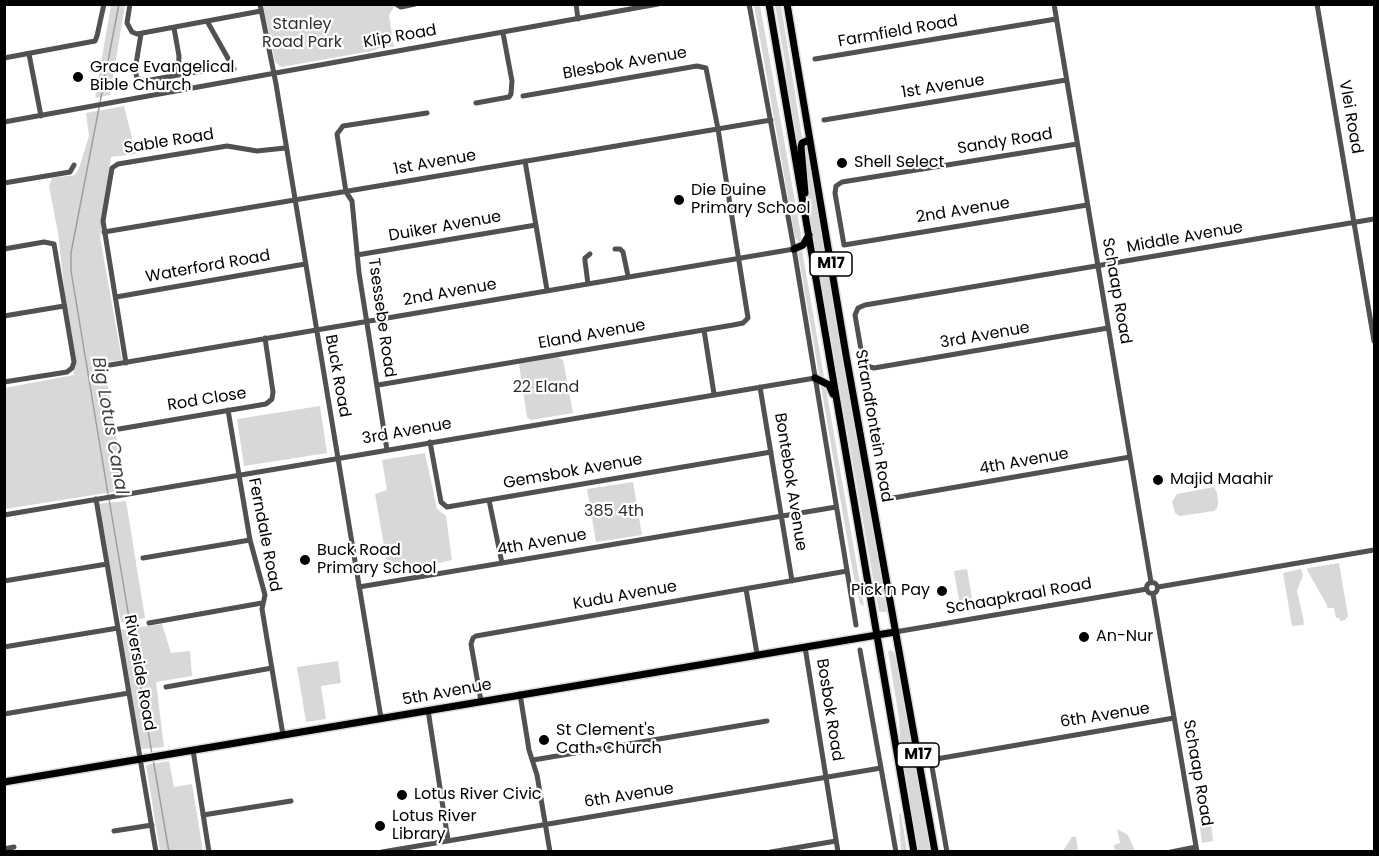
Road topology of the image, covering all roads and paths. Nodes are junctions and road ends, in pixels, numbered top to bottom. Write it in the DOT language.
graph roads {
  1 [pos="104,4"];
  2 [pos="130,4"];
  3 [pos="396,4"];
  4 [pos="414,4"];
  5 [pos="576,4"];
  6 [pos="658,4"];
  7 [pos="749,4"];
  8 [pos="769,4"];
  9 [pos="787,4"];
  10 [pos="1054,4"];
  11 [pos="1317,4"];
  12 [pos="261,8"];
  13 [pos="1056,19"];
  14 [pos="578,20"];
  15 [pos="207,21"];
  16 [pos="174,28"];
  17 [pos="503,33"];
  18 [pos="141,34"];
  19 [pos="29,54"];
  20 [pos="4,58"];
  21 [pos="815,59"];
  22 [pos="234,69"];
  23 [pos="207,70"];
  24 [pos="274,74"];
  25 [pos="178,75"];
  26 [pos="1066,80"];
  27 [pos="523,96"];
  28 [pos="476,103"];
  29 [pos="427,113"];
  30 [pos="41,116"];
  31 [pos="771,120"];
  32 [pos="824,120"];
  33 [pos="4,123"];
  34 [pos="718,129"];
  35 [pos="809,140"];
  36 [pos="1077,144"];
  37 [pos="285,148"];
  38 [pos="525,161"];
  39 [pos="75,165"];
  40 [pos="4,183"];
  41 [pos="346,192"];
  42 [pos="294,200"];
  43 [pos="1087,205"];
  44 [pos="1374,219"];
  45 [pos="1355,222"];
  46 [pos="536,225"];
  47 [pos="807,225"];
  48 [pos="104,232"];
  49 [pos="809,235"];
  50 [pos="844,245"];
  51 [pos="4,249"];
  52 [pos="615,249"];
  53 [pos="794,249"];
  54 [pos="590,254"];
  55 [pos="357,255"];
  56 [pos="739,258"];
  57 [pos="305,264"];
  58 [pos="1098,267"];
  59 [pos="628,276"];
  60 [pos="588,284"];
  61 [pos="547,290"];
  62 [pos="116,297"];
  63 [pos="64,306"];
  64 [pos="4,316"];
  65 [pos="367,321"];
  66 [pos="1108,328"];
  67 [pos="316,329"];
  68 [pos="704,330"];
  69 [pos="265,338"];
  70 [pos="1374,341"];
  71 [pos="126,363"];
  72 [pos="110,365"];
  73 [pos="867,366"];
  74 [pos="815,378"];
  75 [pos="4,382"];
  76 [pos="378,385"];
  77 [pos="760,387"];
  78 [pos="714,394"];
  79 [pos="838,405"];
  80 [pos="228,410"];
  81 [pos="119,429"];
  82 [pos="430,442"];
  83 [pos="387,450"];
  84 [pos="771,452"];
  85 [pos="1130,457"];
  86 [pos="338,458"];
  87 [pos="239,475"];
  88 [pos="887,499"];
  89 [pos="96,500"];
  90 [pos="489,500"];
  91 [pos="836,507"];
  92 [pos="4,515"];
  93 [pos="782,516"];
  94 [pos="250,540"];
  95 [pos="1374,550"];
  96 [pos="143,558"];
  97 [pos="502,563"];
  98 [pos="107,564"];
  99 [pos="847,571"];
  100 [pos="4,581"];
  101 [pos="792,581"];
  102 [pos="1151,582"];
  103 [pos="359,587"];
  104 [pos="1158,587"];
  105 [pos="1147,589"];
  106 [pos="746,590"];
  107 [pos="1153,594"];
  108 [pos="262,603"];
  109 [pos="150,623"];
  110 [pos="856,626"];
  111 [pos="118,628"];
  112 [pos="895,632"];
  113 [pos="878,635"];
  114 [pos="4,647"];
  115 [pos="805,647"];
  116 [pos="860,650"];
  117 [pos="757,654"];
  118 [pos="272,669"];
  119 [pos="166,687"];
  120 [pos="129,693"];
  121 [pos="520,694"];
  122 [pos="481,701"];
  123 [pos="428,710"];
  124 [pos="4,714"];
  125 [pos="381,718"];
  126 [pos="1174,718"];
  127 [pos="767,721"];
  128 [pos="283,735"];
  129 [pos="193,750"];
  130 [pos="140,759"];
  131 [pos="533,760"];
  132 [pos="881,768"];
  133 [pos="826,777"];
  134 [pos="4,782"];
  135 [pos="291,801"];
  136 [pos="203,815"];
  137 [pos="545,824"];
  138 [pos="152,825"];
  139 [pos="114,831"];
  140 [pos="448,840"];
  141 [pos="836,841"];
  142 [pos="14,847"];
  143 [pos="4,849"];
  144 [pos="1196,849"];
  145 [pos="404,850"];
  146 [pos="156,852"];
  147 [pos="209,852"];
  148 [pos="382,852"];
  149 [pos="549,852"];
  150 [pos="771,852"];
  151 [pos="838,852"];
  152 [pos="896,852"];
  153 [pos="914,852"];
  154 [pos="935,852"];
  155 [pos="947,852"];
  156 [pos="1171,852"];
  1 -- 19 [label="street"];
  2 -- 18 [label="street"];
  3 -- 4 [label="street"];
  5 -- 14 [label="street"];
  6 -- 14 [label="street, Klip Road"];
  7 -- 31 [label="street"];
  8 -- 47 [label="main road, Strandfontein Road / M17"];
  9 -- 35 [label="main road, Strandfontein Road / M17"];
  10 -- 13 [label="street, Schaap Road"];
  11 -- 45 [label="street, Vlei Road"];
  12 -- 15 [label="street"];
  12 -- 24 [label="street, Buck Road"];
  13 -- 21 [label="street, Farmfield Road"];
  13 -- 26 [label="street, Schaap Road"];
  14 -- 17 [label="street, Klip Road"];
  15 -- 16 [label="street"];
  15 -- 22 [label="street"];
  16 -- 18 [label="street"];
  16 -- 25 [label="street"];
  17 -- 24 [label="street, Klip Road"];
  17 -- 28 [label="street"];
  18 -- 25 [label="street"];
  19 -- 20 [label="street"];
  19 -- 30 [label="street"];
  23 -- 25 [label="street"];
  24 -- 30 [label="street, Klip Road"];
  24 -- 37 [label="street, Buck Road"];
  26 -- 32 [label="street, 1st Avenue"];
  26 -- 36 [label="street, Schaap Road"];
  27 -- 34 [label="street, Blesbok Avenue"];
  29 -- 41 [label="street"];
  30 -- 33 [label="street, Klip Road"];
  31 -- 34 [label="street, 1st Avenue"];
  31 -- 53 [label="street"];
  34 -- 38 [label="street, 1st Avenue"];
  34 -- 56 [label="street"];
  35 -- 47 [label="main road"];
  35 -- 112 [label="main road, Strandfontein Road / M17"];
  36 -- 43 [label="street, Schaap Road"];
  36 -- 50 [label="street, Sandy Road"];
  37 -- 42 [label="street, Buck Road"];
  37 -- 48 [label="street, Sable Road"];
  38 -- 41 [label="street, 1st Avenue"];
  38 -- 46 [label="street"];
  39 -- 40 [label="street"];
  41 -- 42 [label="street, 1st Avenue"];
  41 -- 55 [label="street, Tsessebe Road"];
  42 -- 48 [label="street, 1st Avenue"];
  42 -- 57 [label="street, Buck Road"];
  43 -- 50 [label="street, 2nd Avenue"];
  43 -- 58 [label="street, Schaap Road"];
  44 -- 45 [label="street, Middle Avenue"];
  45 -- 58 [label="street, Middle Avenue"];
  45 -- 70 [label="street, Vlei Road"];
  46 -- 55 [label="street, Duiker Avenue"];
  46 -- 61 [label="street"];
  47 -- 49 [label="main road, Strandfontein Road / M17"];
  48 -- 62 [label="street, Sable Road"];
  49 -- 53 [label="main road"];
  49 -- 79 [label="main road, Strandfontein Road / M17"];
  51 -- 63 [label="street"];
  52 -- 59 [label="street"];
  53 -- 56 [label="street, 2nd Avenue"];
  53 -- 74 [label="street"];
  54 -- 60 [label="street"];
  55 -- 65 [label="street, Tsessebe Road"];
  56 -- 59 [label="street, 2nd Avenue"];
  56 -- 68 [label="street, Eland Avenue"];
  57 -- 62 [label="street, Waterford Road"];
  57 -- 67 [label="street, Buck Road"];
  58 -- 66 [label="street, Schaap Road"];
  58 -- 73 [label="street, Middle Avenue"];
  59 -- 60 [label="street, 2nd Avenue"];
  60 -- 61 [label="street, 2nd Avenue"];
  61 -- 65 [label="street, 2nd Avenue"];
  62 -- 71 [label="street, Sable Road"];
  63 -- 64 [label="street"];
  63 -- 75 [label="street"];
  65 -- 67 [label="street, 2nd Avenue"];
  65 -- 76 [label="street, Tsessebe Road"];
  66 -- 73 [label="street, 3rd Avenue"];
  66 -- 85 [label="street, Schaap Road"];
  67 -- 69 [label="street, 2nd Avenue"];
  67 -- 86 [label="street, Buck Road"];
  68 -- 76 [label="street, Eland Avenue"];
  68 -- 78 [label="street"];
  69 -- 71 [label="street, 2nd Avenue"];
  69 -- 80 [label="street, Rod Close"];
  71 -- 72 [label="street, 2nd Avenue"];
  74 -- 77 [label="street, 3rd Avenue"];
  74 -- 79 [label="main road"];
  74 -- 91 [label="street"];
  76 -- 83 [label="street, Tsessebe Road"];
  77 -- 78 [label="street, 3rd Avenue"];
  77 -- 84 [label="street, Bontebok Avenue"];
  78 -- 82 [label="street, 3rd Avenue"];
  79 -- 113 [label="main road, Strandfontein Road / M17"];
  80 -- 81 [label="street, Rod Close"];
  80 -- 87 [label="street, Ferndale Road"];
  82 -- 83 [label="street, 3rd Avenue"];
  82 -- 90 [label="street, Gemsbok Avenue"];
  83 -- 86 [label="street, 3rd Avenue"];
  84 -- 90 [label="street, Gemsbok Avenue"];
  84 -- 93 [label="street, Bontebok Avenue"];
  85 -- 88 [label="street, 4th Avenue"];
  85 -- 102 [label="street, Schaap Road"];
  86 -- 87 [label="street, 3rd Avenue"];
  86 -- 103 [label="street, Buck Road"];
  87 -- 89 [label="street, 3rd Avenue"];
  87 -- 94 [label="street, Ferndale Road"];
  89 -- 92 [label="street, 3rd Avenue"];
  89 -- 98 [label="street, Riverside Road"];
  90 -- 97 [label="street"];
  91 -- 93 [label="street, 4th Avenue"];
  91 -- 99 [label="street"];
  93 -- 97 [label="street, 4th Avenue"];
  93 -- 101 [label="street, Bontebok Avenue"];
  94 -- 96 [label="street"];
  94 -- 108 [label="street, Ferndale Road"];
  95 -- 104 [label="street"];
  97 -- 103 [label="street, 4th Avenue"];
  98 -- 100 [label="street"];
  98 -- 111 [label="street, Riverside Road"];
  99 -- 101 [label="street, Kudu Avenue"];
  99 -- 110 [label="street"];
  101 -- 106 [label="street, Kudu Avenue"];
  102 -- 104 [label="street"];
  102 -- 105 [label="street"];
  103 -- 125 [label="street, Buck Road"];
  104 -- 107 [label="street"];
  105 -- 107 [label="street"];
  105 -- 112 [label="street, Schaapkraal Road"];
  106 -- 117 [label="street"];
  106 -- 122 [label="street, Kudu Avenue"];
  107 -- 126 [label="street, Schaap Road"];
  108 -- 109 [label="street"];
  108 -- 118 [label="street, Ferndale Road"];
  111 -- 114 [label="street"];
  111 -- 120 [label="street, Riverside Road"];
  112 -- 113 [label="main road, 5th Avenue"];
  112 -- 154 [label="main road, Strandfontein Road / M17"];
  113 -- 115 [label="main road, 5th Avenue"];
  113 -- 153 [label="main road, Strandfontein Road / M17"];
  115 -- 117 [label="main road, 5th Avenue"];
  115 -- 133 [label="street, Bosbok Road"];
  116 -- 132 [label="street"];
  117 -- 121 [label="main road, 5th Avenue"];
  118 -- 119 [label="street"];
  118 -- 128 [label="street, Ferndale Road"];
  120 -- 124 [label="street"];
  120 -- 130 [label="street, Riverside Road"];
  121 -- 122 [label="main road, 5th Avenue"];
  121 -- 131 [label="street"];
  122 -- 123 [label="main road, 5th Avenue"];
  123 -- 125 [label="main road, 5th Avenue"];
  123 -- 140 [label="street"];
  125 -- 128 [label="main road, 5th Avenue"];
  126 -- 144 [label="street, Schaap Road"];
  126 -- 155 [label="street, 6th Avenue"];
  127 -- 131 [label="street"];
  128 -- 129 [label="main road, 5th Avenue"];
  129 -- 130 [label="main road, 5th Avenue"];
  129 -- 136 [label="street"];
  130 -- 134 [label="main road, 5th Avenue"];
  130 -- 138 [label="street, Riverside Road"];
  131 -- 137 [label="street"];
  132 -- 133 [label="street, 6th Avenue"];
  132 -- 152 [label="street"];
  133 -- 137 [label="street, 6th Avenue"];
  133 -- 141 [label="street, Bosbok Road"];
  135 -- 136 [label="street"];
  136 -- 147 [label="street"];
  137 -- 140 [label="street, 6th Avenue"];
  137 -- 149 [label="street"];
  138 -- 139 [label="street"];
  138 -- 146 [label="street, Riverside Road"];
  140 -- 145 [label="street, 6th Avenue"];
  141 -- 150 [label="street"];
  141 -- 151 [label="street, Bosbok Road"];
  142 -- 143 [label="street"];
  144 -- 156 [label="street"];
  145 -- 148 [label="street, 6th Avenue"];
}
